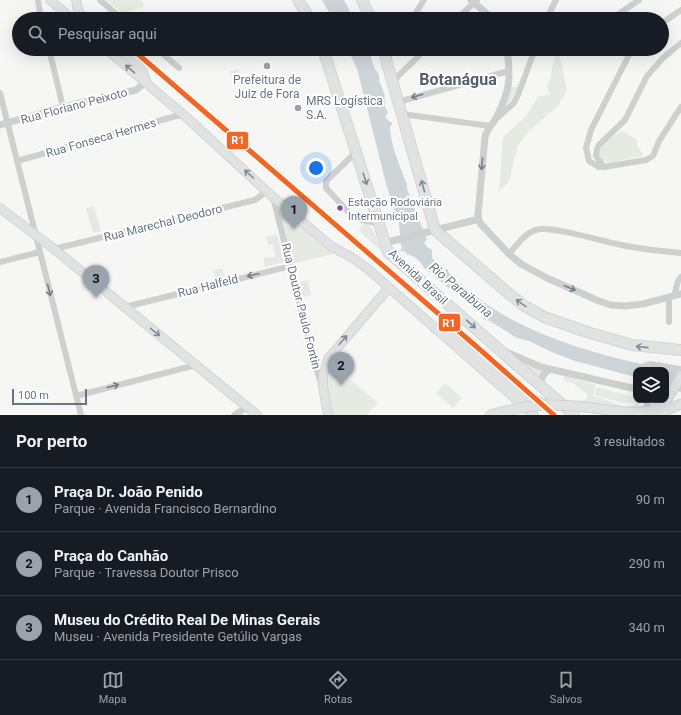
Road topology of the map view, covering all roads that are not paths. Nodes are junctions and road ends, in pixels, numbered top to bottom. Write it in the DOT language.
graph roads {
  1 [pos="38,0"];
  2 [pos="50,0"];
  3 [pos="76,0"];
  4 [pos="100,0"];
  5 [pos="298,0"];
  6 [pos="362,0"];
  7 [pos="424,0"];
  8 [pos="556,0"];
  9 [pos="639,0"];
  10 [pos="474,1"];
  11 [pos="681,10"];
  12 [pos="41,12"];
  13 [pos="64,12"];
  14 [pos="79,12"];
  15 [pos="114,12"];
  16 [pos="306,12"];
  17 [pos="368,12"];
  18 [pos="416,12"];
  19 [pos="464,12"];
  20 [pos="486,12"];
  21 [pos="550,12"];
  22 [pos="621,12"];
  23 [pos="669,18"];
  24 [pos="681,43"];
  25 [pos="669,53"];
  26 [pos="51,56"];
  27 [pos="114,56"];
  28 [pos="127,56"];
  29 [pos="164,56"];
  30 [pos="324,56"];
  31 [pos="386,56"];
  32 [pos="390,56"];
  33 [pos="419,56"];
  34 [pos="508,56"];
  35 [pos="532,56"];
  36 [pos="628,56"];
  37 [pos="665,56"];
  38 [pos="387,60"];
  39 [pos="179,68"];
  40 [pos="509,71"];
  41 [pos="393,81"];
  42 [pos="146,82"];
  43 [pos="0,93"];
  44 [pos="398,102"];
  45 [pos="63,107"];
  46 [pos="681,107"];
  47 [pos="402,114"];
  48 [pos="185,116"];
  49 [pos="495,120"];
  50 [pos="8,123"];
  51 [pos="0,125"];
  52 [pos="490,126"];
  53 [pos="356,150"];
  54 [pos="17,161"];
  55 [pos="604,167"];
  56 [pos="264,188"];
  57 [pos="273,197"];
  58 [pos="0,208"];
  59 [pos="478,219"];
  60 [pos="379,224"];
  61 [pos="430,231"];
  62 [pos="36,235"];
  63 [pos="387,241"];
  64 [pos="54,249"];
  65 [pos="40,252"];
  66 [pos="681,252"];
  67 [pos="509,254"];
  68 [pos="0,262"];
  69 [pos="291,266"];
  70 [pos="681,277"];
  71 [pos="386,286"];
  72 [pos="675,296"];
  73 [pos="125,307"];
  74 [pos="669,322"];
  75 [pos="435,328"];
  76 [pos="496,346"];
  77 [pos="681,350"];
  78 [pos="196,365"];
  79 [pos="550,369"];
  80 [pos="681,376"];
  81 [pos="323,387"];
  82 [pos="541,387"];
  83 [pos="633,388"];
  84 [pos="670,393"];
  85 [pos="76,396"];
  86 [pos="648,403"];
  87 [pos="681,404"];
  88 [pos="547,405"];
  89 [pos="245,406"];
  90 [pos="639,413"];
  91 [pos="81,415"];
  92 [pos="236,415"];
  93 [pos="257,415"];
  94 [pos="328,415"];
  95 [pos="489,415"];
  96 [pos="517,415"];
  97 [pos="534,415"];
  98 [pos="574,415"];
  99 [pos="600,415"];
  100 [pos="654,415"];
  1 -- 12 [label="street"];
  2 -- 13 [label="main road"];
  3 -- 14 [label="main road"];
  4 -- 15 [label="street"];
  5 -- 16 [label="highway"];
  6 -- 17 [label="highway"];
  7 -- 18 [label="street"];
  8 -- 21 [label="street"];
  9 -- 22 [label="street"];
  10 -- 19 [label="street"];
  10 -- 20 [label="street"];
  11 -- 23 [label="street"];
  24 -- 25 [label="street"];
  26 -- 45 [label="street"];
  42 -- 27 [label="main road, one-way"];
  28 -- 42 [label="main road"];
  29 -- 39 [label="street"];
  30 -- 53 [label="highway, Avenida Brasil"];
  31 -- 38 [label="highway"];
  32 -- 38 [label="street"];
  33 -- 41 [label="street"];
  34 -- 40 [label="street"];
  35 -- 49 [label="street"];
  36 -- 55 [label="street"];
  37 -- 55 [label="street"];
  38 -- 41 [label="highway"];
  40 -- 44 [label="street, one-way"];
  40 -- 49 [label="street"];
  41 -- 44 [label="highway"];
  42 -- 45 [label="street, Rua Floriano Peixoto"];
  42 -- 48 [label="main road"];
  43 -- 50 [label="street"];
  44 -- 47 [label="highway"];
  45 -- 50 [label="street, Rua Floriano Peixoto"];
  46 -- 55 [label="street"];
  47 -- 52 [label="street"];
  61 -- 47 [label="highway, one-way"];
  48 -- 54 [label="street, Rua Fonseca Hermes"];
  56 -- 48 [label="main road, one-way"];
  49 -- 52 [label="street"];
  50 -- 51 [label="street, Rua Floriano Peixoto"];
  50 -- 54 [label="street"];
  52 -- 59 [label="street, one-way"];
  53 -- 60 [label="highway, Avenida Brasil, one-way"];
  53 -- 60 [label="street"];
  54 -- 62 [label="street"];
  56 -- 57 [label="main road"];
  56 -- 64 [label="street, Rua Marechal Deodoro"];
  57 -- 69 [label="street, Rua Doutor Paulo Fontin"];
  57 -- 71 [label="main road"];
  58 -- 62 [label="main road"];
  59 -- 61 [label="street"];
  59 -- 67 [label="street"];
  60 -- 63 [label="highway, Avenida Brasil"];
  61 -- 63 [label="street"];
  77 -- 61 [label="highway, one-way"];
  62 -- 64 [label="main road"];
  62 -- 65 [label="street"];
  63 -- 76 [label="highway, Avenida Brasil, one-way"];
  64 -- 73 [label="main road"];
  65 -- 68 [label="street"];
  65 -- 85 [label="street, one-way"];
  66 -- 67 [label="street"];
  67 -- 72 [label="street, one-way"];
  69 -- 73 [label="street, Rua Halfeld, one-way"];
  69 -- 81 [label="street, Rua Doutor Paulo Fontin"];
  70 -- 72 [label="street"];
  71 -- 75 [label="main road"];
  81 -- 71 [label="main road, one-way"];
  72 -- 74 [label="street"];
  73 -- 78 [label="main road, one-way"];
  75 -- 88 [label="main road"];
  75 -- 97 [label="main road"];
  76 -- 79 [label="street, Avenida Brasil"];
  76 -- 82 [label="highway"];
  85 -- 78 [label="street, one-way"];
  78 -- 89 [label="main road"];
  79 -- 82 [label="street"];
  79 -- 83 [label="street, Avenida Brasil"];
  80 -- 84 [label="main road"];
  81 -- 94 [label="main road, Rua Doutor Paulo Fontin"];
  82 -- 98 [label="highway"];
  84 -- 90 [label="main road"];
  85 -- 91 [label="street"];
  86 -- 90 [label="street"];
  87 -- 100 [label="main road"];
  88 -- 90 [label="main road, bridge"];
  88 -- 95 [label="main road, bridge"];
  89 -- 92 [label="street"];
  89 -- 93 [label="main road"];
  96 -- 99 [label="main road"];
}
